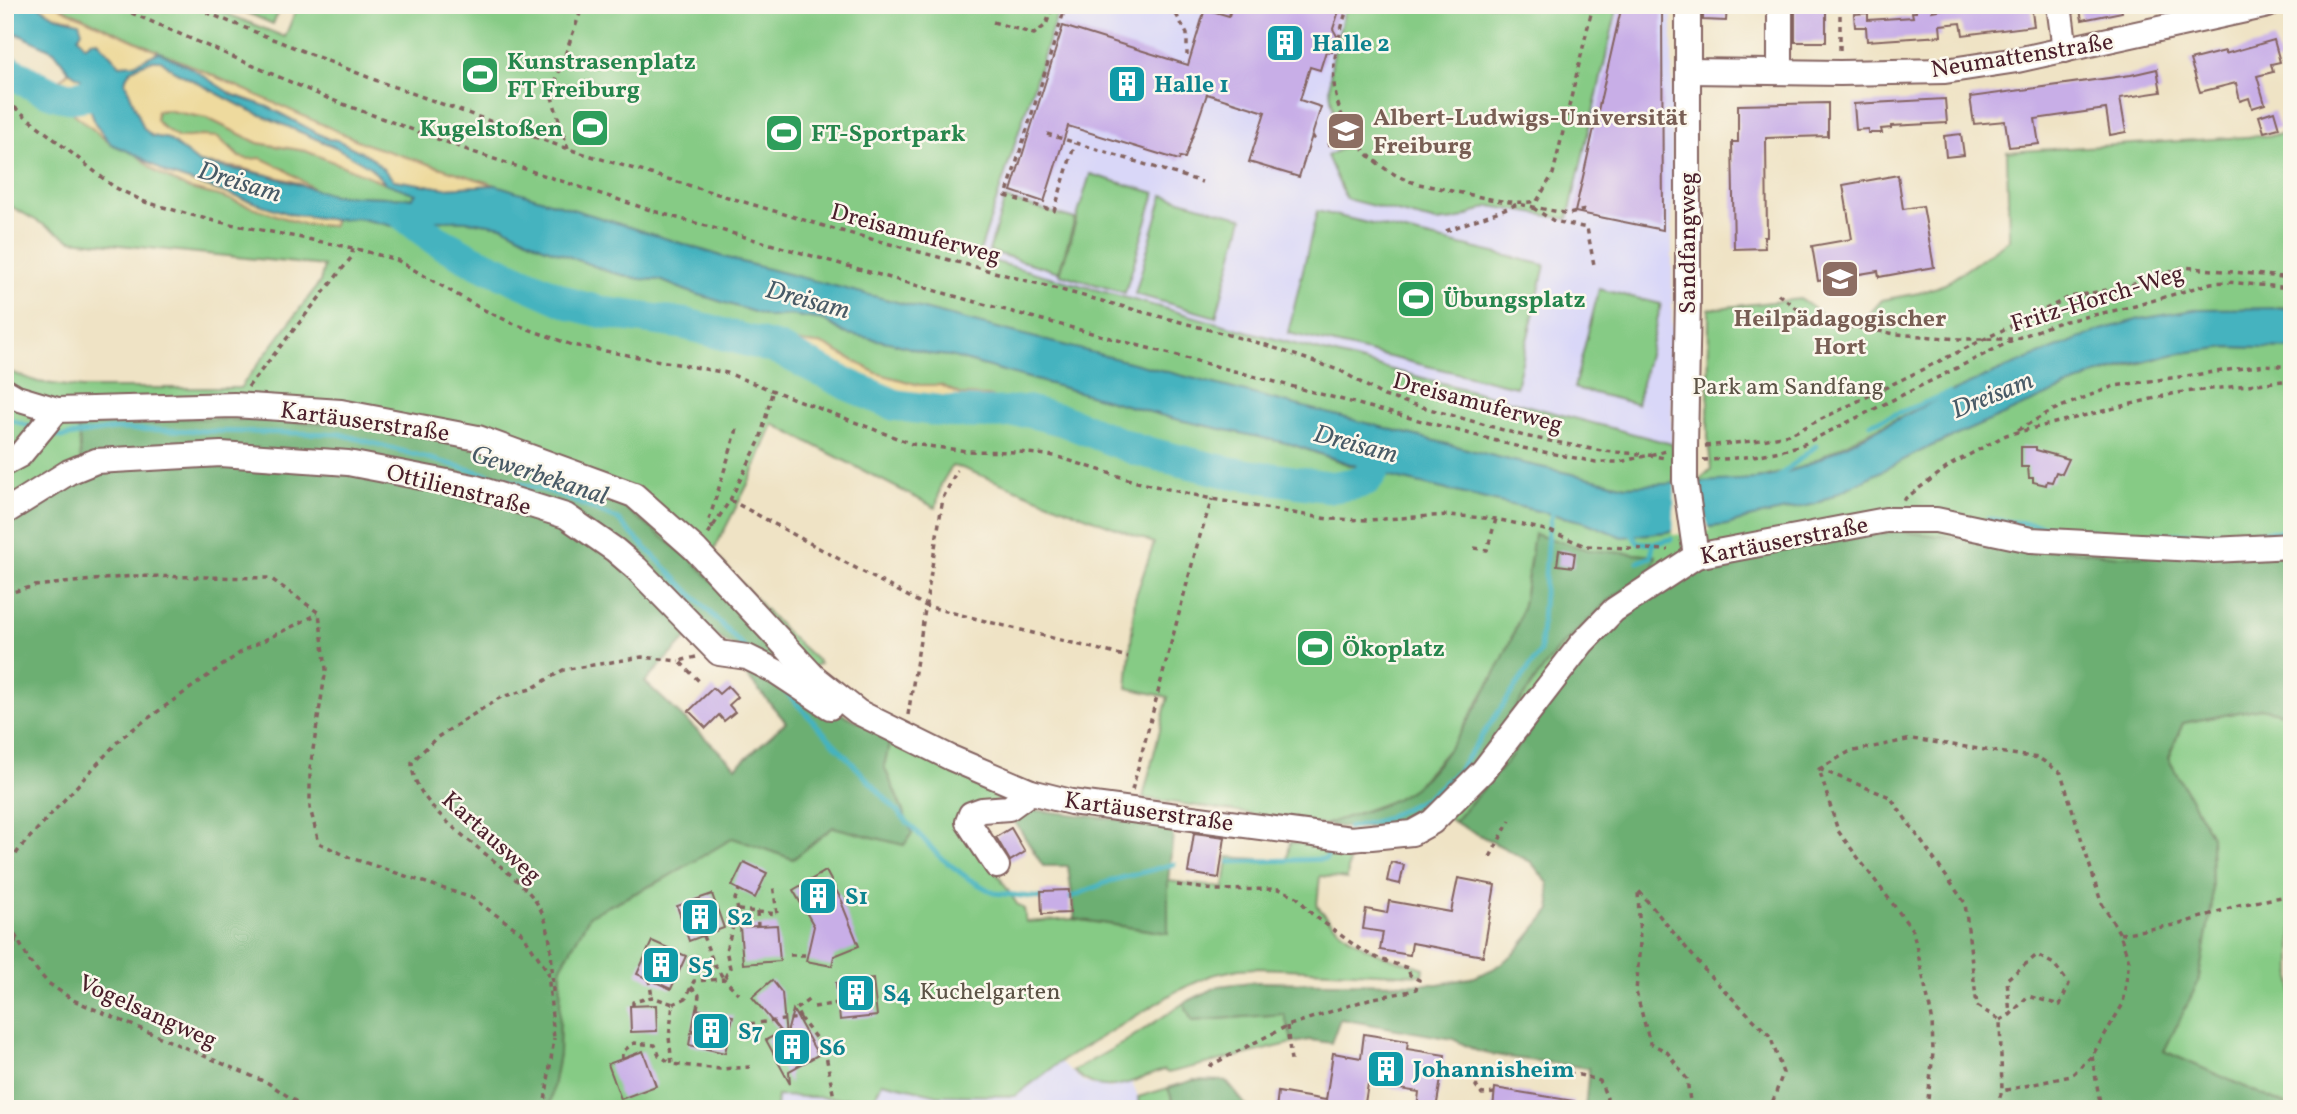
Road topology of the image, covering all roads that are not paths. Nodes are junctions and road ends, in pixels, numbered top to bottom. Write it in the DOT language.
graph roads {
  1 [pos="1688,5"];
  2 [pos="1780,5"];
  3 [pos="2059,5"];
  4 [pos="2268,5"];
  5 [pos="2065,50"];
  6 [pos="1688,71"];
  7 [pos="1780,72"];
  8 [pos="5,391"];
  9 [pos="45,425"];
  10 [pos="5,463"];
  11 [pos="5,512"];
  12 [pos="2292,545"];
  13 [pos="1694,549"];
  14 [pos="858,712"];
  15 [pos="1031,792"];
  16 [pos="997,866"];
  1 -- 6 [label="street, Sandfangweg"];
  2 -- 7 [label="street"];
  3 -- 5 [label="street"];
  4 -- 5 [label="street, Neumattenstraße"];
  5 -- 7 [label="street, Neumattenstraße"];
  6 -- 7 [label="street, Neumattenstraße"];
  6 -- 13 [label="street, Sandfangweg"];
  8 -- 9 [label="street, Kartäuserstraße"];
  9 -- 10 [label="street"];
  9 -- 14 [label="street, Kartäuserstraße"];
  11 -- 14 [label="street, Ottilienstraße"];
  12 -- 13 [label="street, Kartäuserstraße"];
  13 -- 15 [label="street, Kartäuserstraße"];
  14 -- 15 [label="street, Kartäuserstraße"];
  15 -- 16 [label="street"];
}
